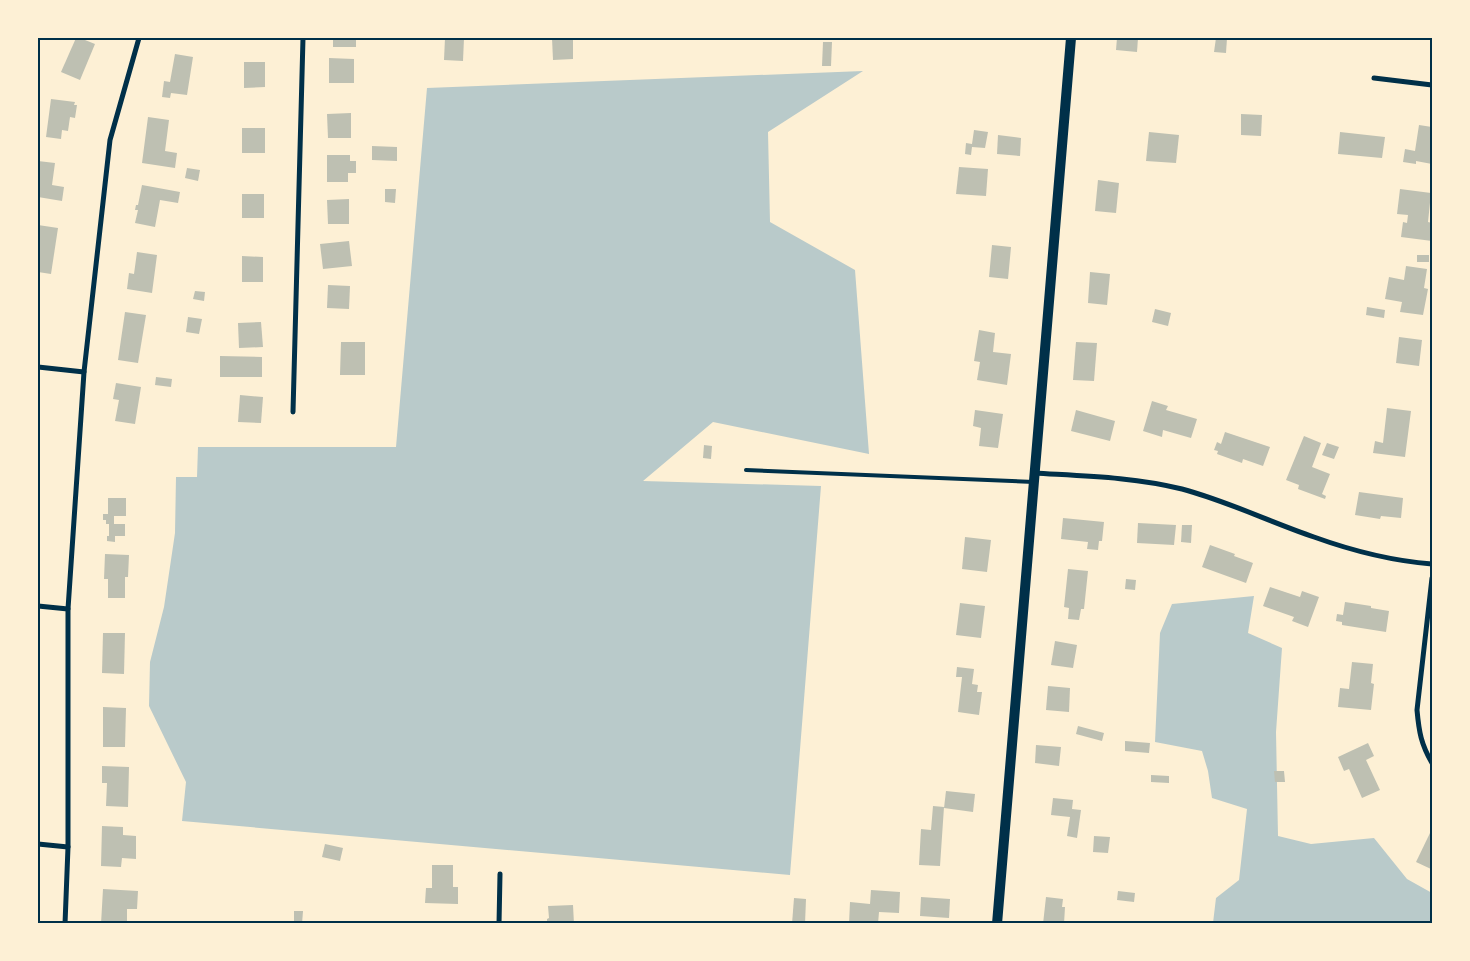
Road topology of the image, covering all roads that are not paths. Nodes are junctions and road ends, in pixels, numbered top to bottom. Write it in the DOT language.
graph roads {
  1 [pos="139,38"];
  2 [pos="303,38"];
  3 [pos="1070,38"];
  4 [pos="1374,78"];
  5 [pos="1432,85"];
  6 [pos="38,367"];
  7 [pos="84,372"];
  8 [pos="292,412"];
  9 [pos="746,470"];
  10 [pos="1034,477"];
  11 [pos="1432,564"];
  12 [pos="1432,578"];
  13 [pos="38,606"];
  14 [pos="68,609"];
  15 [pos="1432,763"];
  16 [pos="38,844"];
  17 [pos="68,847"];
  18 [pos="500,874"];
  19 [pos="65,924"];
  20 [pos="499,924"];
  21 [pos="997,924"];
  1 -- 7 [label="street"];
  2 -- 8 [label="street"];
  3 -- 10 [label="main road"];
  4 -- 5 [label="street"];
  6 -- 7 [label="street"];
  7 -- 14 [label="street"];
  9 -- 10 [label="lane"];
  10 -- 11 [label="street"];
  10 -- 21 [label="main road"];
  12 -- 15 [label="street"];
  13 -- 14 [label="street"];
  14 -- 17 [label="street"];
  16 -- 17 [label="street"];
  17 -- 19 [label="street"];
  18 -- 20 [label="street"];
}
